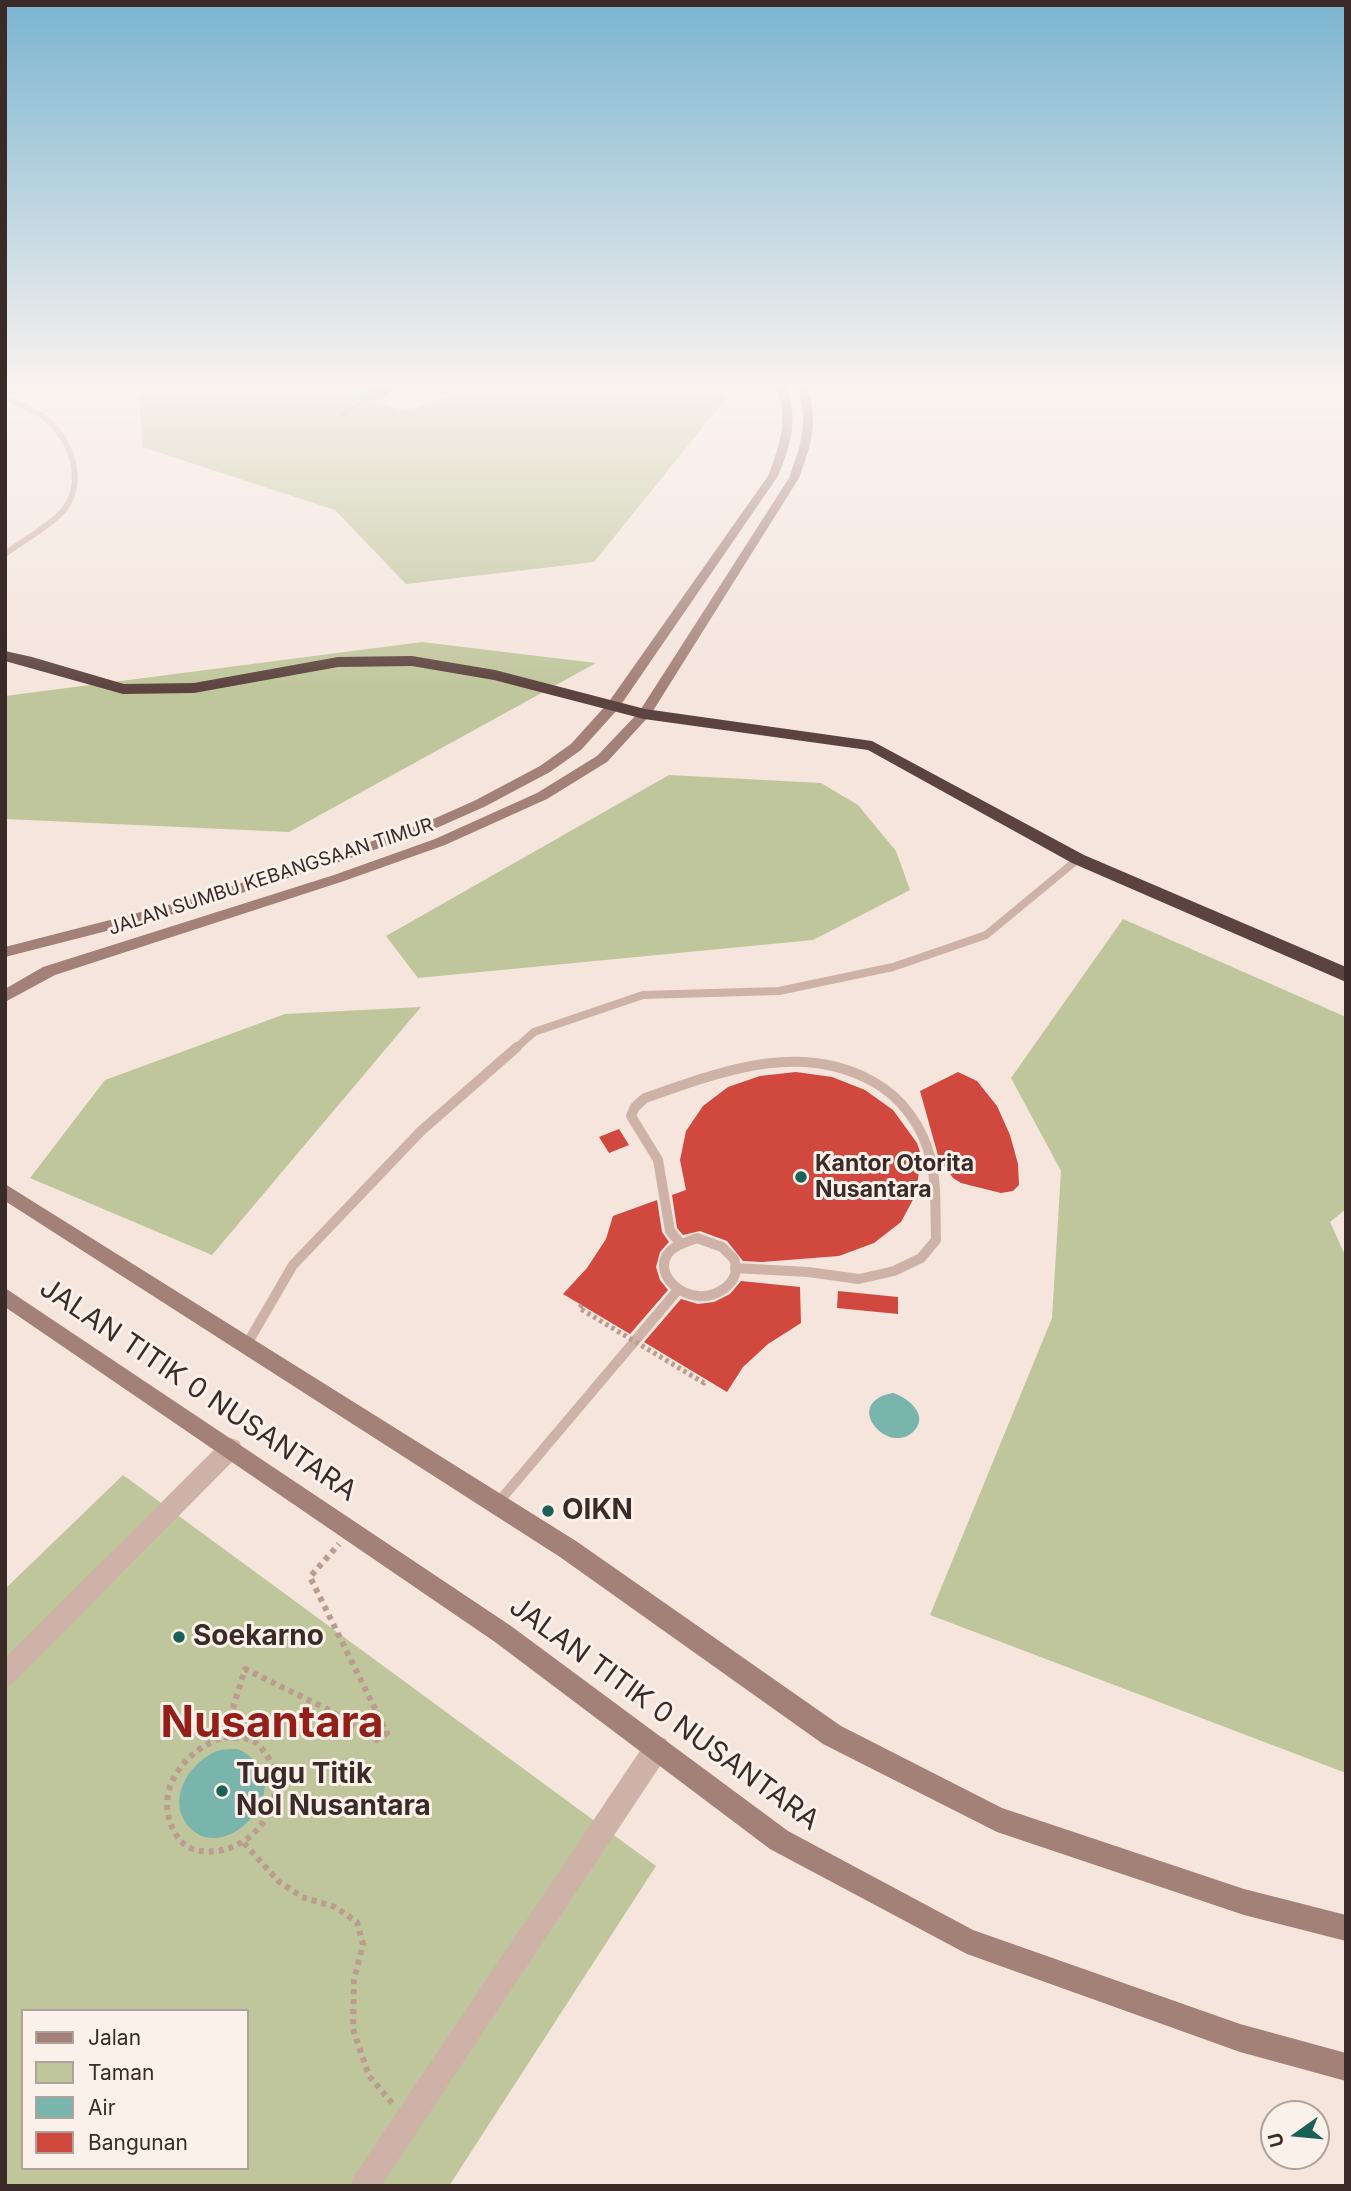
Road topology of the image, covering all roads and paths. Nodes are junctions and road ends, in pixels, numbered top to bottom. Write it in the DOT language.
graph roads {
  1 [pos="73,485"];
  2 [pos="767,485"];
  3 [pos="789,485"];
  4 [pos="5,554"];
  5 [pos="5,656"];
  6 [pos="613,706"];
  7 [pos="644,714"];
  8 [pos="1078,859"];
  9 [pos="5,951"];
  10 [pos="1346,975"];
  11 [pos="5,996"];
  12 [pos="5,1191"];
  13 [pos="679,1242"];
  14 [pos="736,1268"];
  15 [pos="677,1291"];
  16 [pos="5,1296"];
  17 [pos="582,1305"];
  18 [pos="635,1341"];
  19 [pos="247,1344"];
  20 [pos="706,1380"];
  21 [pos="231,1448"];
  22 [pos="497,1504"];
  23 [pos="351,1530"];
  24 [pos="5,1675"];
  25 [pos="224,1737"];
  26 [pos="657,1748"];
  27 [pos="244,1843"];
  28 [pos="1346,1928"];
  29 [pos="1346,2067"];
  30 [pos="407,2121"];
  31 [pos="364,2186"];
  1 -- 4 [label="lane"];
  2 -- 6 [label="street, JALAN SUMBU KEBANGSAAN TIMUR"];
  3 -- 7 [label="street, JALAN SUMBU KEBANGSAAN TIMUR"];
  5 -- 6 [label="highway"];
  6 -- 7 [label="highway"];
  6 -- 9 [label="street, JALAN SUMBU KEBANGSAAN TIMUR"];
  7 -- 8 [label="highway"];
  7 -- 11 [label="street, JALAN SUMBU KEBANGSAAN TIMUR"];
  8 -- 10 [label="highway"];
  8 -- 19 [label="lane"];
  12 -- 19 [label="street"];
  13 -- 14 [label="lane"];
  13 -- 14 [label="lane"];
  13 -- 15 [label="lane"];
  14 -- 15 [label="lane"];
  15 -- 18 [label="lane"];
  16 -- 21 [label="street, JALAN TITIK 0 NUSANTARA"];
  17 -- 18 [label="path, bridge"];
  18 -- 20 [label="path, bridge"];
  18 -- 22 [label="lane"];
  19 -- 22 [label="street"];
  21 -- 23 [label="street, JALAN TITIK 0 NUSANTARA"];
  21 -- 24 [label="street"];
  22 -- 28 [label="street"];
  23 -- 25 [label="path"];
  23 -- 26 [label="street, JALAN TITIK 0 NUSANTARA"];
  25 -- 27 [label="path"];
  25 -- 27 [label="path"];
  26 -- 29 [label="street, JALAN TITIK 0 NUSANTARA"];
  26 -- 30 [label="street"];
  27 -- 30 [label="path"];
  30 -- 31 [label="street"];
}
